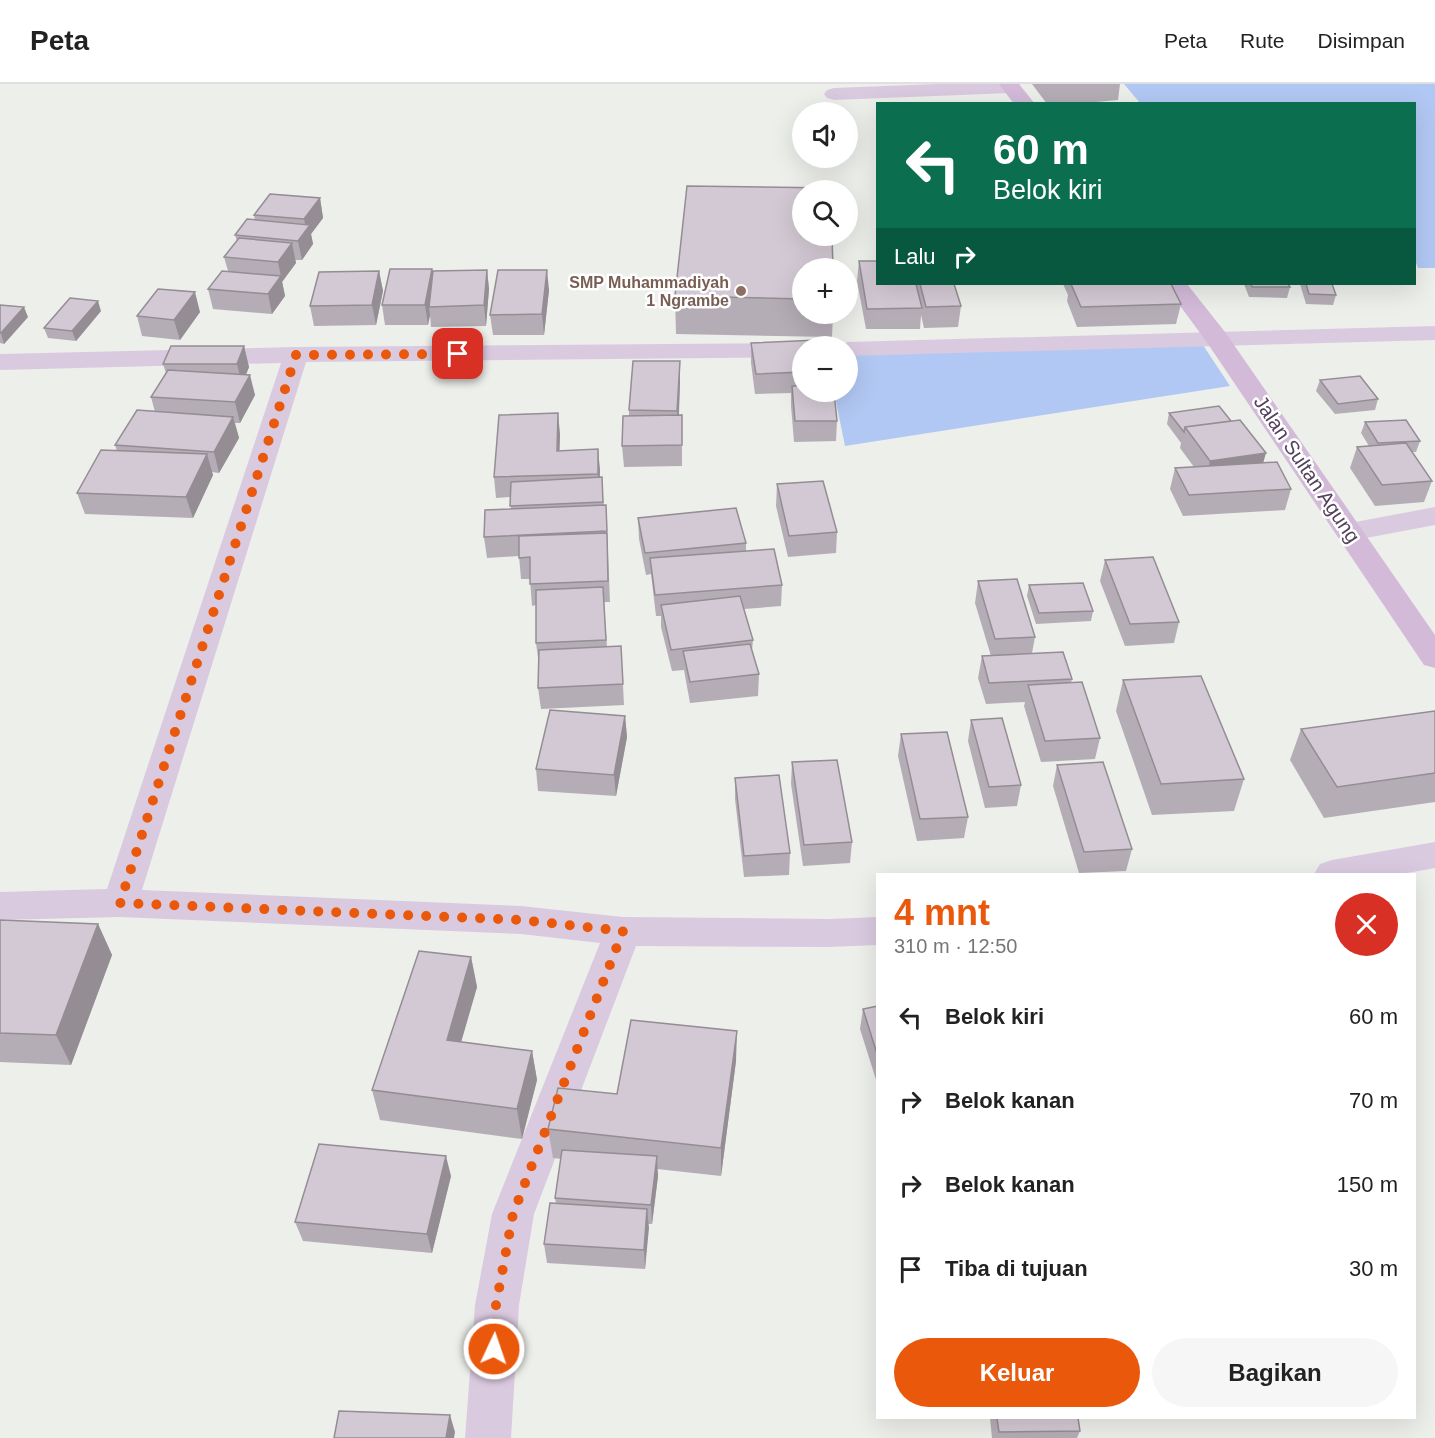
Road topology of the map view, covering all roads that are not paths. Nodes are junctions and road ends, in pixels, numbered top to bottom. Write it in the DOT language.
graph roads {
  1 [pos="1010,86"];
  2 [pos="834,94"];
  3 [pos="1022,102"];
  4 [pos="1176,285"];
  5 [pos="1435,333"];
  6 [pos="1216,338"];
  7 [pos="858,349"];
  8 [pos="792,350"];
  9 [pos="296,355"];
  10 [pos="0,362"];
  11 [pos="1435,516"];
  12 [pos="1350,532"];
  13 [pos="1435,658"];
  14 [pos="1435,855"];
  15 [pos="1337,873"];
  16 [pos="120,903"];
  17 [pos="0,906"];
  18 [pos="623,931"];
  19 [pos="876,931"];
  20 [pos="489,1438"];
  1 -- 2 [label="street"];
  1 -- 3 [label="main road"];
  4 -- 6 [label="main road, Jalan Sultan Agung"];
  5 -- 6 [label="street"];
  6 -- 7 [label="street"];
  6 -- 12 [label="main road, Jalan Sultan Agung"];
  8 -- 9 [label="street"];
  9 -- 10 [label="street"];
  9 -- 16 [label="street"];
  11 -- 12 [label="street"];
  12 -- 13 [label="main road, Jalan Sultan Agung"];
  14 -- 15 [label="street"];
  16 -- 17 [label="street"];
  16 -- 18 [label="street"];
  18 -- 19 [label="street"];
  18 -- 20 [label="street"];
}
